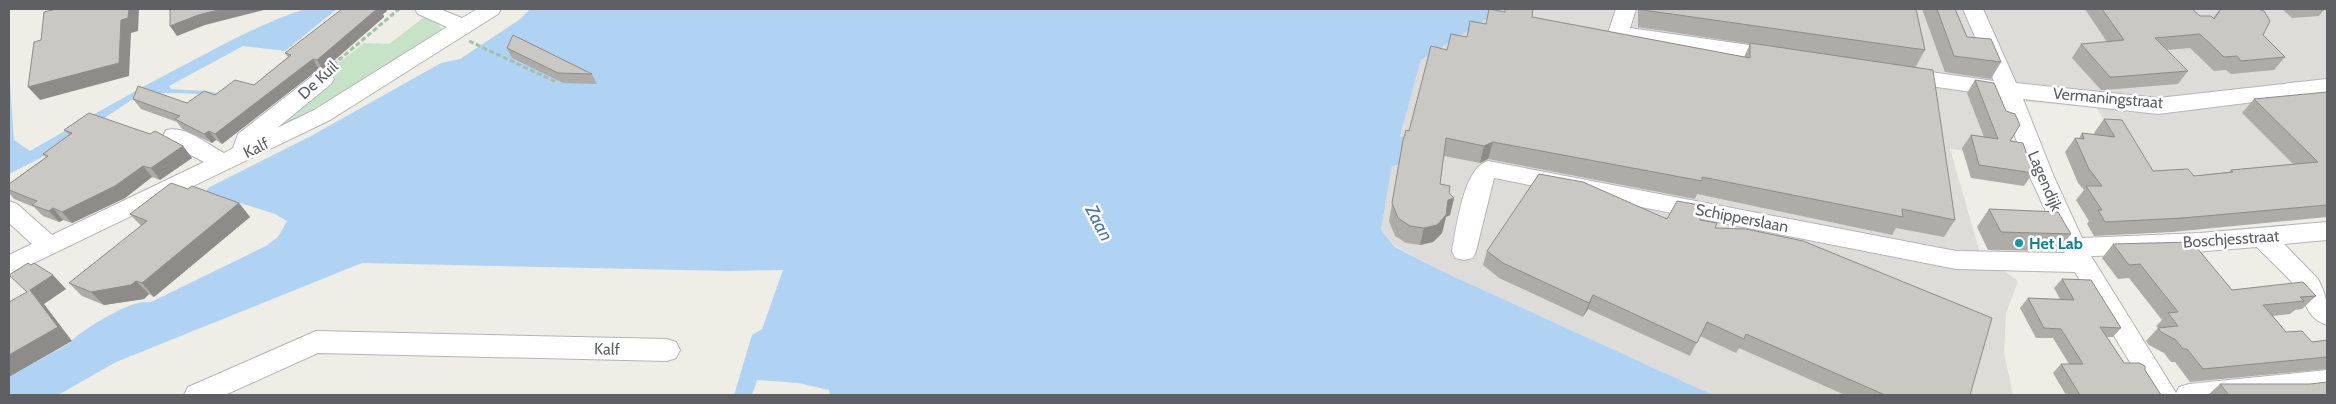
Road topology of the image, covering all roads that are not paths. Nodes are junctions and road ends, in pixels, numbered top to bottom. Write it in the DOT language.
graph roads {
  1 [pos="425,9"];
  2 [pos="491,9"];
  3 [pos="1626,9"];
  4 [pos="1973,9"];
  5 [pos="459,30"];
  6 [pos="1795,59"];
  7 [pos="1884,72"];
  8 [pos="323,79"];
  9 [pos="2327,86"];
  10 [pos="2008,89"];
  11 [pos="174,136"];
  12 [pos="234,159"];
  13 [pos="9,210"];
  14 [pos="2327,231"];
  15 [pos="2263,238"];
  16 [pos="48,247"];
  17 [pos="1464,251"];
  18 [pos="2078,255"];
  19 [pos="9,266"];
  20 [pos="2327,315"];
  21 [pos="667,350"];
  22 [pos="2327,381"];
  23 [pos="198,395"];
  24 [pos="2164,395"];
  25 [pos="2189,395"];
  1 -- 5 [label="street"];
  2 -- 5 [label="street, Kalf"];
  3 -- 6 [label="street"];
  4 -- 10 [label="street, Lagendijk"];
  5 -- 12 [label="street, Kalf"];
  7 -- 10 [label="street, Vermaningstraat"];
  8 -- 12 [label="street, De Kuil"];
  9 -- 10 [label="street, Vermaningstraat"];
  10 -- 18 [label="street, Lagendijk"];
  11 -- 12 [label="street"];
  12 -- 16 [label="street, Kalf"];
  13 -- 16 [label="street"];
  14 -- 15 [label="street, Boschjesstraat"];
  15 -- 18 [label="street, Boschjesstraat"];
  15 -- 20 [label="street"];
  16 -- 19 [label="street, Kalf"];
  17 -- 18 [label="street, Schipperslaan"];
  18 -- 24 [label="street, Lagendijk"];
  21 -- 23 [label="street, Kalf"];
  22 -- 25 [label="street"];
}
